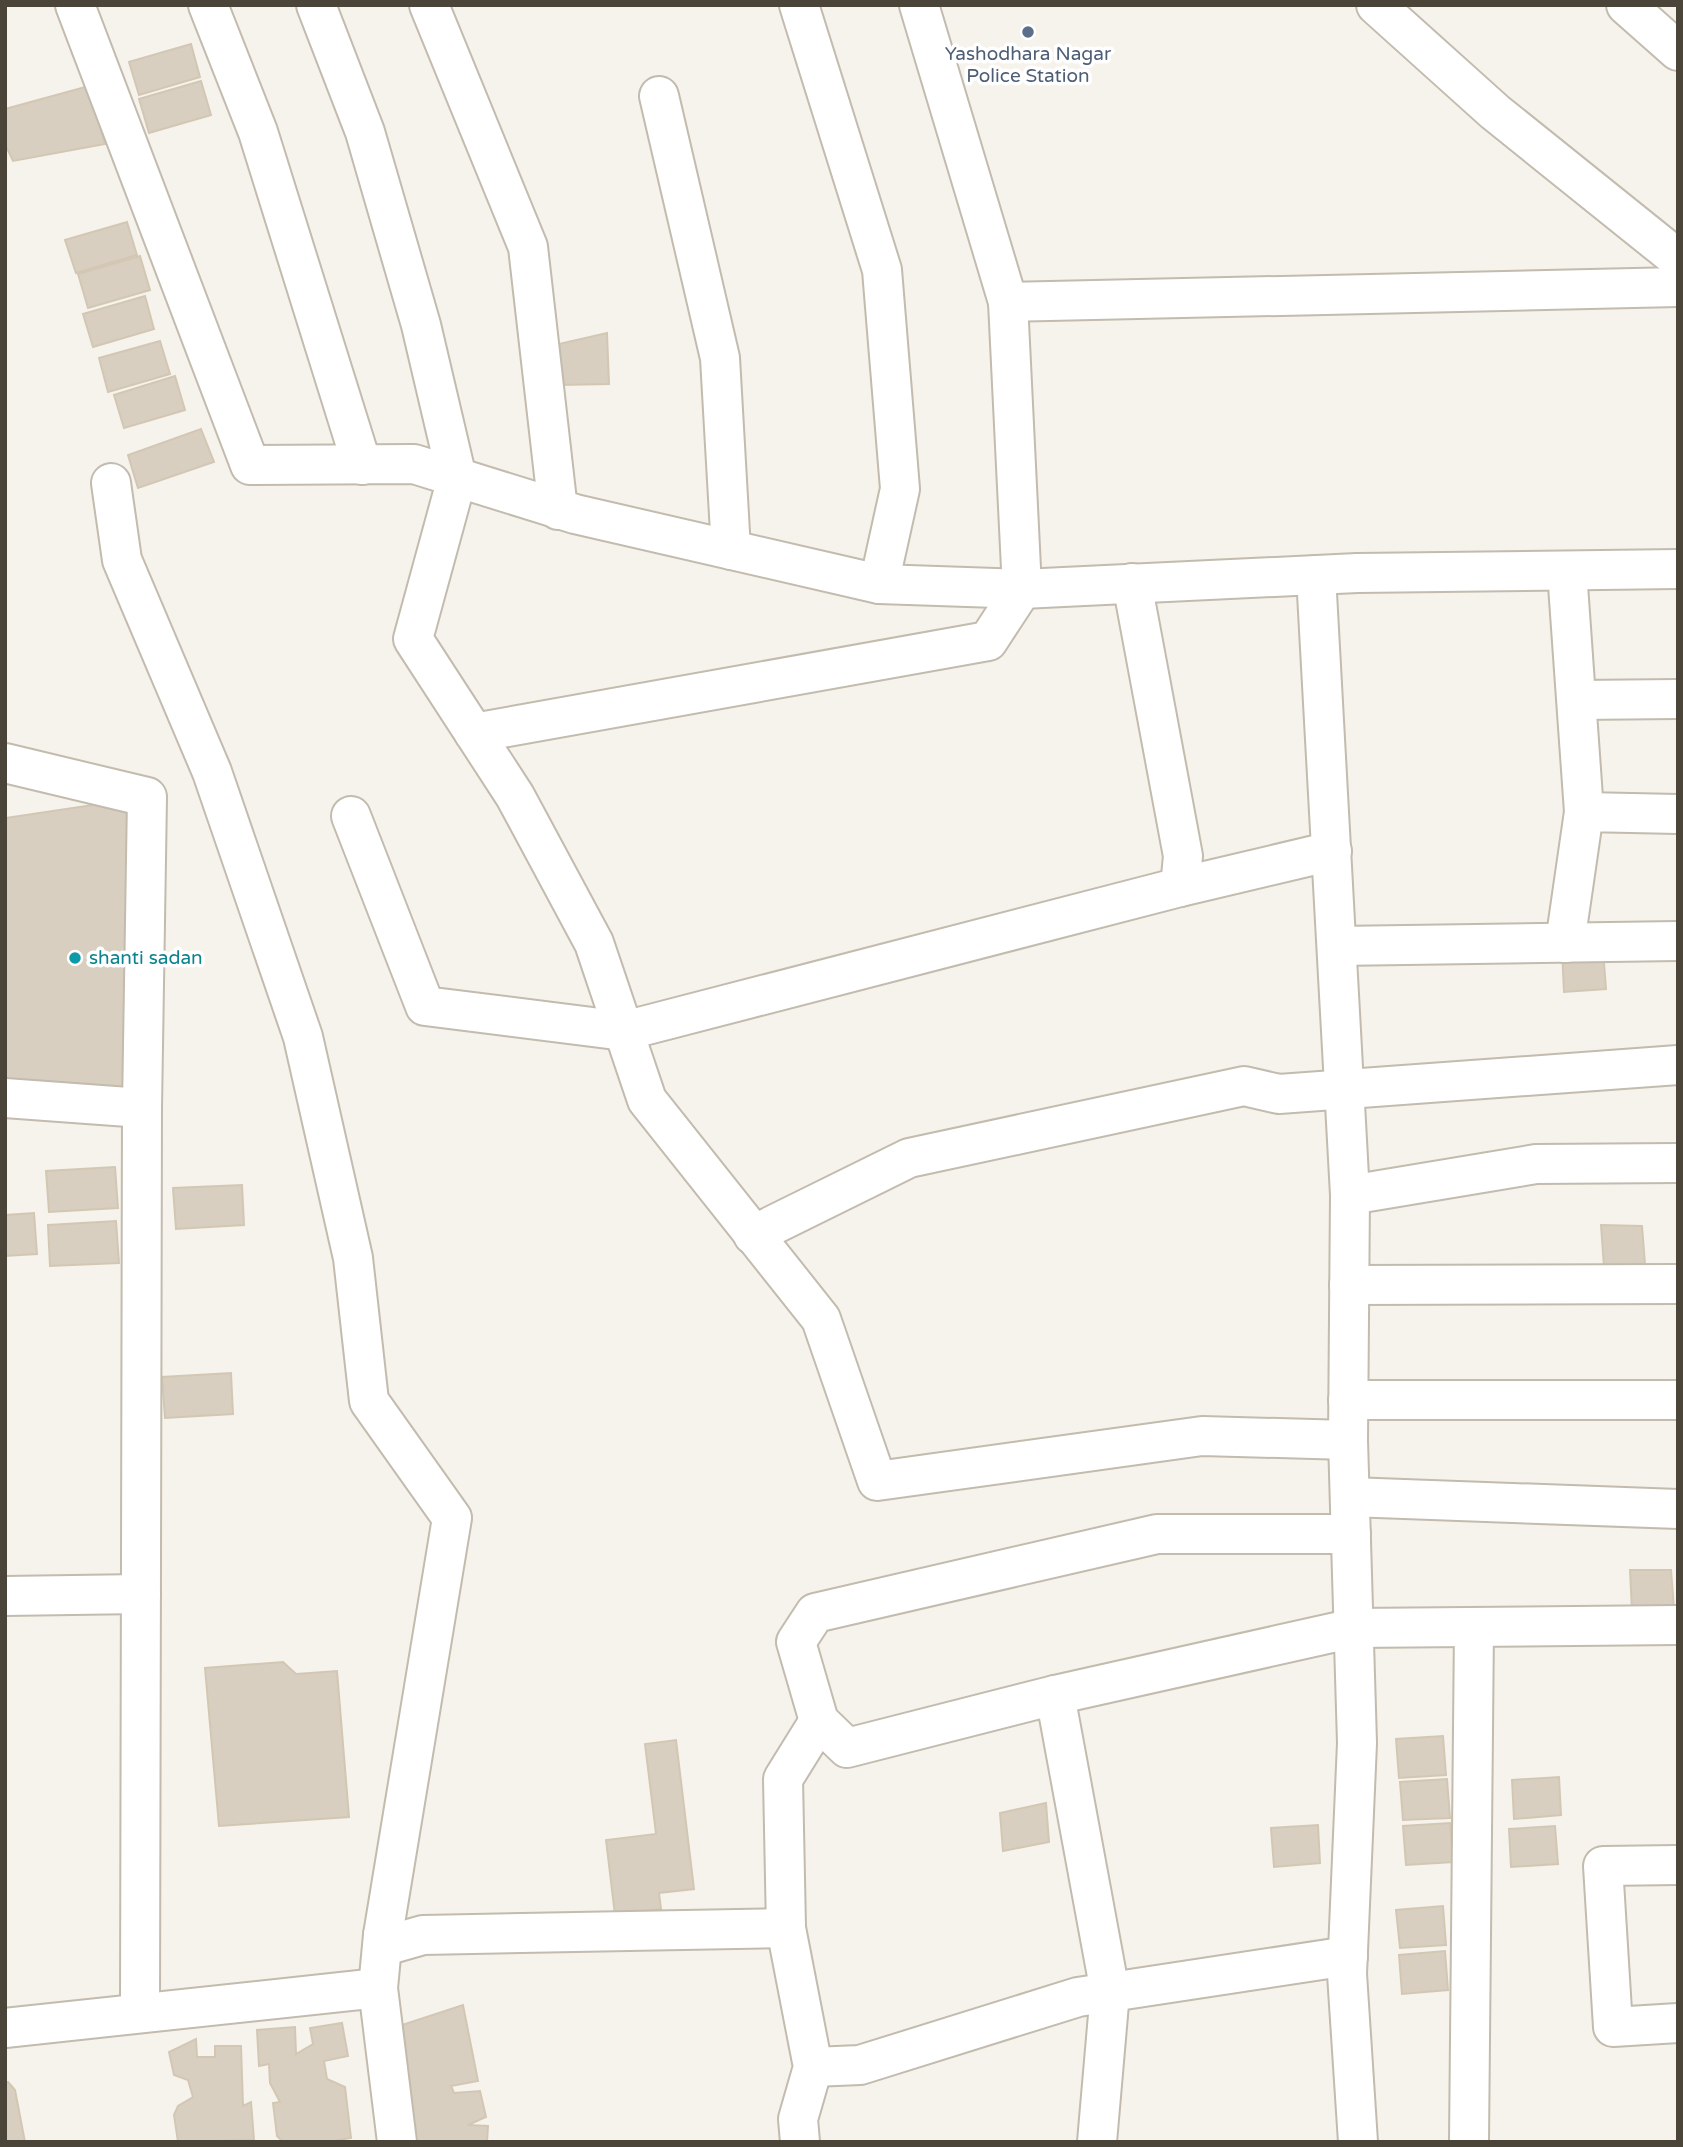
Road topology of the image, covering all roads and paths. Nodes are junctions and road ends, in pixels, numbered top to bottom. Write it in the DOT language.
graph roads {
  1 [pos="75,5"];
  2 [pos="208,5"];
  3 [pos="316,5"];
  4 [pos="429,5"];
  5 [pos="799,5"];
  6 [pos="919,5"];
  7 [pos="1376,5"];
  8 [pos="1626,5"];
  9 [pos="1678,51"];
  10 [pos="659,96"];
  11 [pos="1678,259"];
  12 [pos="1678,287"];
  13 [pos="1008,302"];
  14 [pos="362,465"];
  15 [pos="457,478"];
  16 [pos="111,483"];
  17 [pos="558,510"];
  18 [pos="731,550"];
  19 [pos="1678,569"];
  20 [pos="1567,571"];
  21 [pos="1316,575"];
  22 [pos="1132,583"];
  23 [pos="879,584"];
  24 [pos="1022,589"];
  25 [pos="1678,699"];
  26 [pos="1577,700"];
  27 [pos="474,733"];
  28 [pos="5,763"];
  29 [pos="1584,812"];
  30 [pos="1678,814"];
  31 [pos="351,816"];
  32 [pos="1332,851"];
  33 [pos="1180,887"];
  34 [pos="1678,941"];
  35 [pos="1565,943"];
  36 [pos="1337,946"];
  37 [pos="624,1031"];
  38 [pos="1678,1065"];
  39 [pos="1344,1090"];
  40 [pos="5,1098"];
  41 [pos="142,1108"];
  42 [pos="1678,1163"];
  43 [pos="1350,1195"];
  44 [pos="753,1235"];
  45 [pos="1678,1284"];
  46 [pos="1349,1285"];
  47 [pos="1678,1400"];
  48 [pos="1348,1401"];
  49 [pos="1348,1440"];
  50 [pos="1678,1509"];
  51 [pos="1350,1516"];
  52 [pos="141,1594"];
  53 [pos="5,1596"];
  54 [pos="1678,1625"];
  55 [pos="1474,1627"];
  56 [pos="1354,1628"];
  57 [pos="1055,1695"];
  58 [pos="819,1721"];
  59 [pos="1678,1865"];
  60 [pos="786,1928"];
  61 [pos="383,1935"];
  62 [pos="1348,1956"];
  63 [pos="378,1987"];
  64 [pos="1110,1992"];
  65 [pos="140,2013"];
  66 [pos="1678,2023"];
  67 [pos="5,2028"];
  68 [pos="813,2067"];
  69 [pos="397,2142"];
  70 [pos="800,2142"];
  71 [pos="1097,2142"];
  72 [pos="1358,2142"];
  73 [pos="1469,2142"];
  1 -- 14 [label="street"];
  2 -- 14 [label="street"];
  3 -- 15 [label="street"];
  4 -- 17 [label="street"];
  5 -- 23 [label="street"];
  6 -- 13 [label="street"];
  7 -- 11 [label="street"];
  8 -- 9 [label="street"];
  10 -- 18 [label="street"];
  12 -- 13 [label="street"];
  13 -- 24 [label="street"];
  14 -- 15 [label="street"];
  15 -- 17 [label="street"];
  15 -- 27 [label="street"];
  16 -- 61 [label="street"];
  17 -- 18 [label="street"];
  18 -- 23 [label="street"];
  19 -- 20 [label="street"];
  20 -- 21 [label="street"];
  20 -- 26 [label="street"];
  21 -- 22 [label="street"];
  21 -- 32 [label="street"];
  22 -- 24 [label="street"];
  22 -- 33 [label="street"];
  23 -- 24 [label="street"];
  24 -- 27 [label="street"];
  25 -- 26 [label="street"];
  26 -- 29 [label="street"];
  27 -- 37 [label="street"];
  28 -- 41 [label="street"];
  29 -- 30 [label="street"];
  29 -- 35 [label="street"];
  31 -- 37 [label="street"];
  32 -- 33 [label="street"];
  32 -- 36 [label="street"];
  33 -- 37 [label="street"];
  34 -- 35 [label="street"];
  35 -- 36 [label="street"];
  36 -- 39 [label="street"];
  37 -- 44 [label="street"];
  38 -- 39 [label="street"];
  39 -- 43 [label="street"];
  39 -- 44 [label="street"];
  40 -- 41 [label="street"];
  41 -- 52 [label="street"];
  42 -- 43 [label="street"];
  43 -- 46 [label="street"];
  44 -- 49 [label="street"];
  45 -- 46 [label="street"];
  46 -- 48 [label="street"];
  47 -- 48 [label="street"];
  48 -- 49 [label="street"];
  49 -- 51 [label="street"];
  50 -- 51 [label="street"];
  51 -- 56 [label="street"];
  51 -- 58 [label="street"];
  52 -- 53 [label="street"];
  52 -- 65 [label="street"];
  54 -- 55 [label="street"];
  55 -- 56 [label="street"];
  55 -- 73 [label="street"];
  56 -- 57 [label="street"];
  56 -- 62 [label="street"];
  57 -- 58 [label="street"];
  57 -- 64 [label="street"];
  58 -- 60 [label="street"];
  59 -- 66 [label="street"];
  60 -- 61 [label="street"];
  60 -- 68 [label="street"];
  61 -- 63 [label="street"];
  62 -- 64 [label="street"];
  62 -- 72 [label="street"];
  63 -- 65 [label="street"];
  63 -- 69 [label="street"];
  64 -- 68 [label="street"];
  64 -- 71 [label="street"];
  65 -- 67 [label="street"];
  68 -- 70 [label="street"];
}
